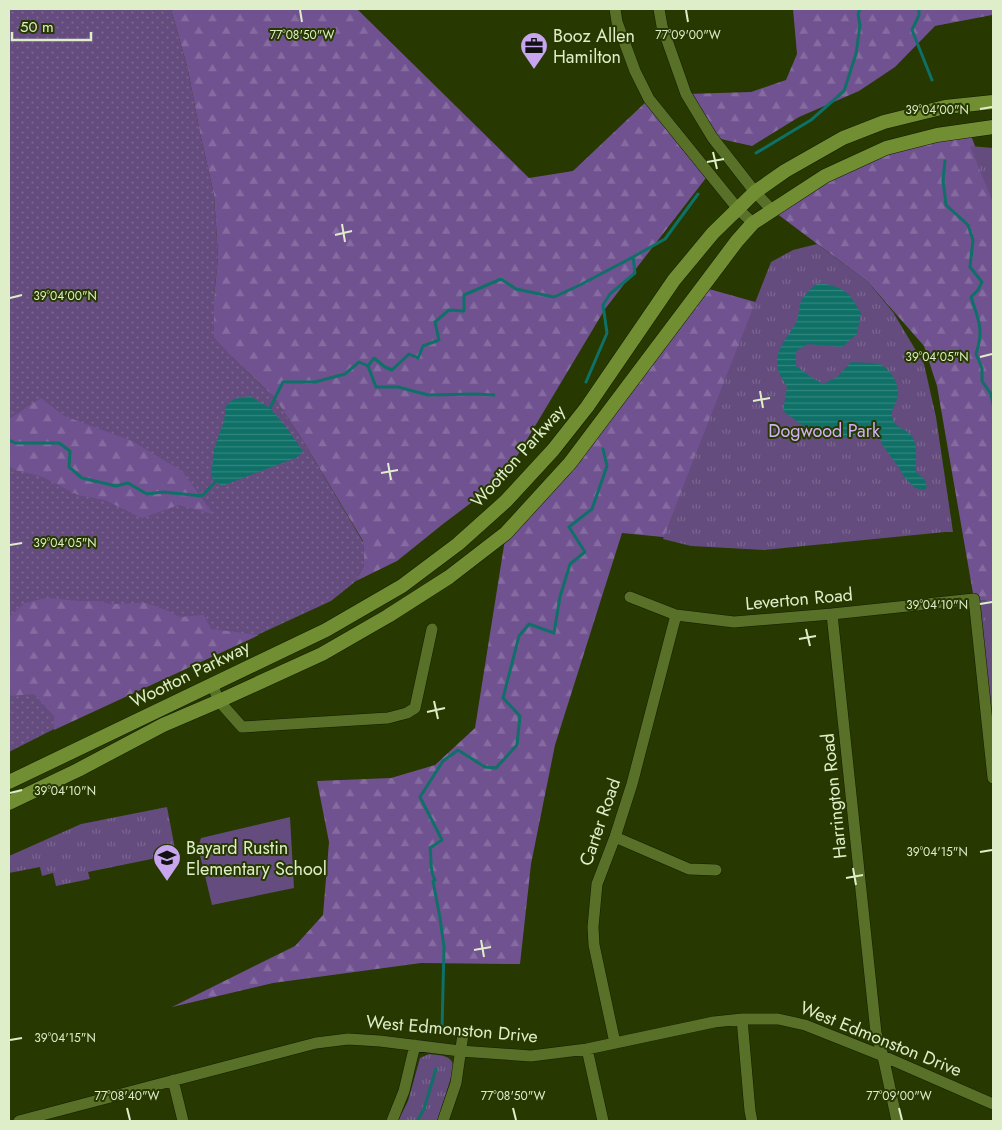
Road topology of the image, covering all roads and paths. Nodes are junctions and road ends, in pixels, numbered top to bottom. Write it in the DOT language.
graph roads {
  1 [pos="615,9"];
  2 [pos="659,9"];
  3 [pos="993,102"];
  4 [pos="993,127"];
  5 [pos="755,192"];
  6 [pos="738,209"];
  7 [pos="772,210"];
  8 [pos="753,223"];
  9 [pos="630,597"];
  10 [pos="832,614"];
  11 [pos="676,615"];
  12 [pos="432,630"];
  13 [pos="212,684"];
  14 [pos="219,701"];
  15 [pos="993,778"];
  16 [pos="9,782"];
  17 [pos="9,803"];
  18 [pos="614,837"];
  19 [pos="716,870"];
  20 [pos="742,1019"];
  21 [pos="463,1034"];
  22 [pos="615,1043"];
  23 [pos="415,1045"];
  24 [pos="587,1049"];
  25 [pos="460,1051"];
  26 [pos="883,1056"];
  27 [pos="173,1080"];
  28 [pos="993,1104"];
  29 [pos="19,1121"];
  30 [pos="183,1121"];
  31 [pos="392,1121"];
  32 [pos="442,1121"];
  33 [pos="603,1121"];
  34 [pos="752,1121"];
  35 [pos="897,1121"];
  1 -- 6 [label="street"];
  2 -- 5 [label="street"];
  3 -- 5 [label="main road, Wootton Parkway"];
  4 -- 7 [label="main road, Wootton Parkway"];
  5 -- 6 [label="main road, Wootton Parkway"];
  5 -- 7 [label="street"];
  6 -- 8 [label="street"];
  6 -- 13 [label="main road, Wootton Parkway"];
  7 -- 8 [label="main road, Wootton Parkway"];
  8 -- 14 [label="main road, Wootton Parkway"];
  9 -- 11 [label="street, Leverton Road"];
  10 -- 11 [label="street, Leverton Road"];
  10 -- 15 [label="street, Leverton Road"];
  10 -- 26 [label="street, Harrington Road"];
  11 -- 18 [label="street, Carter Road"];
  12 -- 14 [label="street"];
  13 -- 14 [label="street"];
  13 -- 16 [label="main road, Wootton Parkway"];
  14 -- 17 [label="main road, Wootton Parkway"];
  18 -- 19 [label="street"];
  18 -- 22 [label="street, Carter Road"];
  20 -- 22 [label="street, West Edmonston Drive"];
  20 -- 26 [label="street, West Edmonston Drive"];
  20 -- 34 [label="street"];
  21 -- 25 [label="street"];
  22 -- 24 [label="street, West Edmonston Drive"];
  23 -- 25 [label="street, West Edmonston Drive"];
  23 -- 27 [label="street, West Edmonston Drive"];
  23 -- 31 [label="street"];
  24 -- 25 [label="street, West Edmonston Drive"];
  24 -- 33 [label="street"];
  25 -- 32 [label="street"];
  26 -- 28 [label="street, West Edmonston Drive"];
  26 -- 35 [label="street, Harrington Road"];
  27 -- 29 [label="street, West Edmonston Drive"];
  27 -- 30 [label="street"];
}
